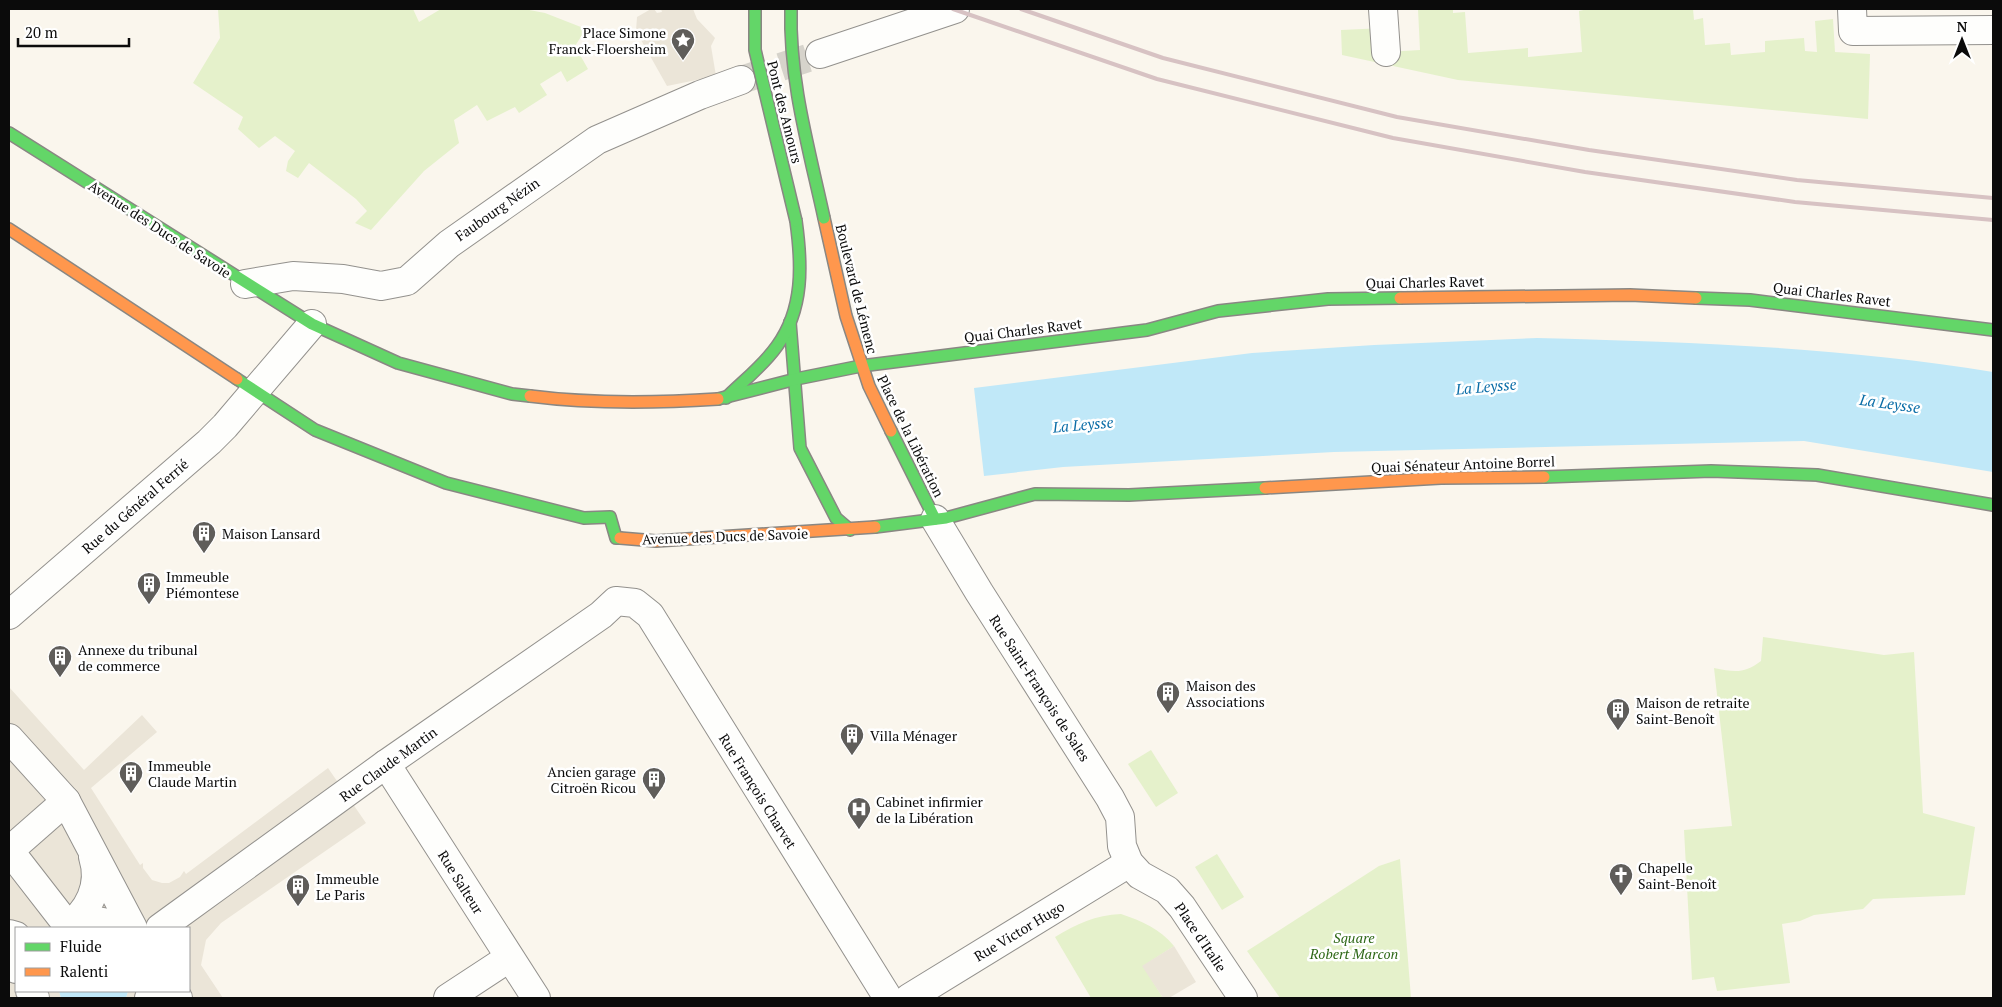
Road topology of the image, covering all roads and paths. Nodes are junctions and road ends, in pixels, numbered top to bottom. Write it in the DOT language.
graph roads {
  1 [pos="754,9"];
  2 [pos="791,9"];
  3 [pos="955,9"];
  4 [pos="1383,9"];
  5 [pos="1852,9"];
  6 [pos="1993,30"];
  7 [pos="1386,52"];
  8 [pos="820,54"];
  9 [pos="741,80"];
  10 [pos="9,132"];
  11 [pos="824,218"];
  12 [pos="9,229"];
  13 [pos="245,284"];
  14 [pos="790,322"];
  15 [pos="312,324"];
  16 [pos="1993,330"];
  17 [pos="861,366"];
  18 [pos="796,379"];
  19 [pos="255,391"];
  20 [pos="726,398"];
  21 [pos="1993,505"];
  22 [pos="935,519"];
  23 [pos="850,530"];
  24 [pos="616,601"];
  25 [pos="9,615"];
  26 [pos="9,738"];
  27 [pos="386,764"];
  28 [pos="66,801"];
  29 [pos="91,848"];
  30 [pos="9,850"];
  31 [pos="1129,864"];
  32 [pos="65,927"];
  33 [pos="67,927"];
  34 [pos="71,927"];
  35 [pos="119,927"];
  36 [pos="132,927"];
  37 [pos="161,927"];
  38 [pos="510,958"];
  39 [pos="448,998"];
  40 [pos="536,998"];
  41 [pos="888,998"];
  42 [pos="909,998"];
  43 [pos="1243,998"];
  1 -- 14 [label="main road, Pont des Amours, bridge"];
  2 -- 11 [label="main road, Pont des Amours, bridge"];
  3 -- 8 [label="street"];
  4 -- 7 [label="street"];
  5 -- 6 [label="street"];
  9 -- 13 [label="street, Faubourg Nézin"];
  10 -- 13 [label="main road, Avenue des Ducs de Savoie"];
  11 -- 17 [label="main road, Boulevard de Lémenc"];
  12 -- 19 [label="main road, Avenue des Ducs de Savoie"];
  13 -- 15 [label="main road, Avenue des Ducs de Savoie"];
  14 -- 18 [label="main road"];
  14 -- 20 [label="main road"];
  15 -- 19 [label="street"];
  15 -- 20 [label="main road, Avenue des Ducs de Savoie"];
  16 -- 17 [label="main road, Quai Charles Ravet"];
  17 -- 18 [label="main road, Avenue des Ducs de Savoie"];
  17 -- 22 [label="main road, Place de la Libération"];
  18 -- 20 [label="main road, Avenue des Ducs de Savoie"];
  18 -- 23 [label="main road"];
  19 -- 23 [label="main road, Avenue des Ducs de Savoie"];
  19 -- 25 [label="street, Rue du Général Ferrié"];
  21 -- 22 [label="main road, Quai Sénateur Antoine Borrel"];
  22 -- 23 [label="main road, Avenue des Ducs de Savoie"];
  22 -- 31 [label="street, Rue Saint-François de Sales"];
  24 -- 27 [label="street, Rue Claude Martin"];
  24 -- 41 [label="street, Rue François Charvet"];
  26 -- 28 [label="street"];
  27 -- 37 [label="street, Rue Claude Martin"];
  27 -- 38 [label="street, Rue Salteur"];
  28 -- 29 [label="street"];
  28 -- 30 [label="street"];
  29 -- 33 [label="street"];
  29 -- 36 [label="street"];
  30 -- 32 [label="street"];
  31 -- 42 [label="street, Rue Victor Hugo"];
  31 -- 43 [label="street, Place d'Italie"];
  34 -- 35 [label="street"];
  38 -- 39 [label="street"];
  38 -- 40 [label="street, Rue Salteur"];
}
